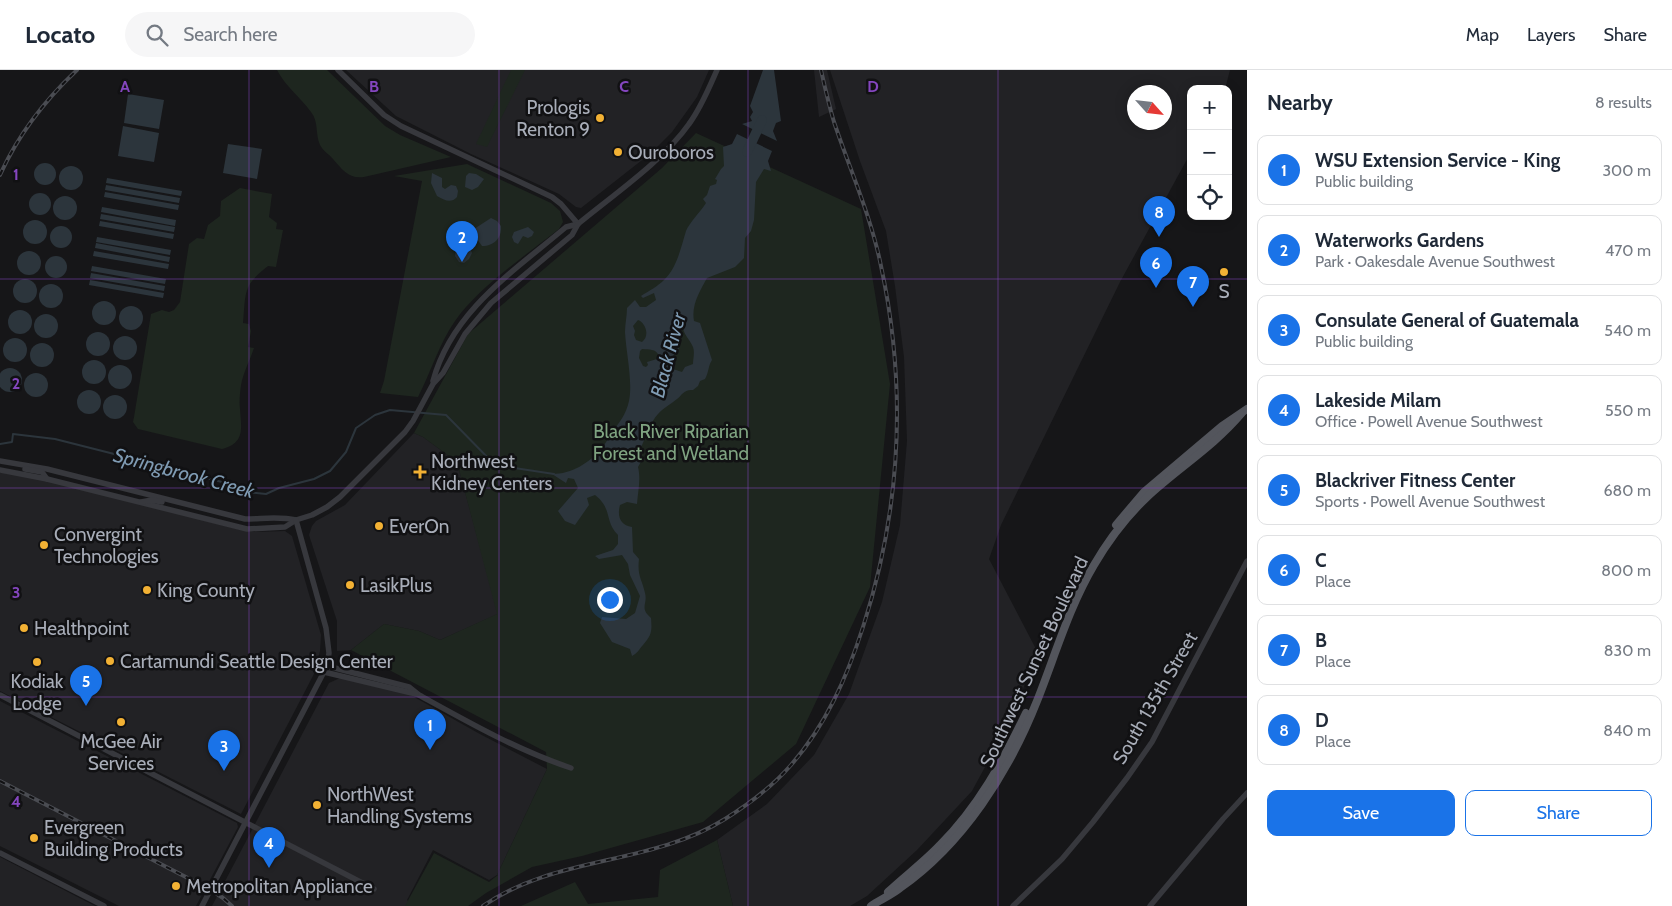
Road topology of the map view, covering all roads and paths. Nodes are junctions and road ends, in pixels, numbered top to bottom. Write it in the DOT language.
graph roads {
  1 [pos="338,70"];
  2 [pos="717,70"];
  3 [pos="578,224"];
  4 [pos="433,384"];
  5 [pos="1244,412"];
  6 [pos="0,462"];
  7 [pos="0,470"];
  8 [pos="47,478"];
  9 [pos="140,502"];
  10 [pos="203,508"];
  11 [pos="296,520"];
  12 [pos="1247,561"];
  13 [pos="327,666"];
  14 [pos="324,672"];
  15 [pos="0,695"];
  16 [pos="419,695"];
  17 [pos="570,768"];
  18 [pos="1247,793"];
  19 [pos="246,822"];
  20 [pos="0,853"];
  21 [pos="374,889"];
  22 [pos="874,904"];
  23 [pos="104,906"];
  24 [pos="202,906"];
  25 [pos="1013,906"];
  26 [pos="1150,906"];
  1 -- 3 [label="street"];
  2 -- 3 [label="street"];
  3 -- 4 [label="street"];
  3 -- 4 [label="street"];
  4 -- 11 [label="street"];
  5 -- 22 [label="main road, Southwest Sunset Boulevard"];
  6 -- 8 [label="street"];
  6 -- 10 [label="street"];
  7 -- 8 [label="street"];
  8 -- 9 [label="street"];
  9 -- 10 [label="street"];
  9 -- 11 [label="street"];
  10 -- 11 [label="street"];
  11 -- 13 [label="street"];
  12 -- 25 [label="street, South 135th Street"];
  13 -- 14 [label="street"];
  13 -- 16 [label="street"];
  14 -- 16 [label="street"];
  14 -- 19 [label="street"];
  15 -- 19 [label="street"];
  16 -- 17 [label="street"];
  18 -- 26 [label="street"];
  19 -- 21 [label="street"];
  19 -- 24 [label="street"];
  20 -- 23 [label="street"];
}
